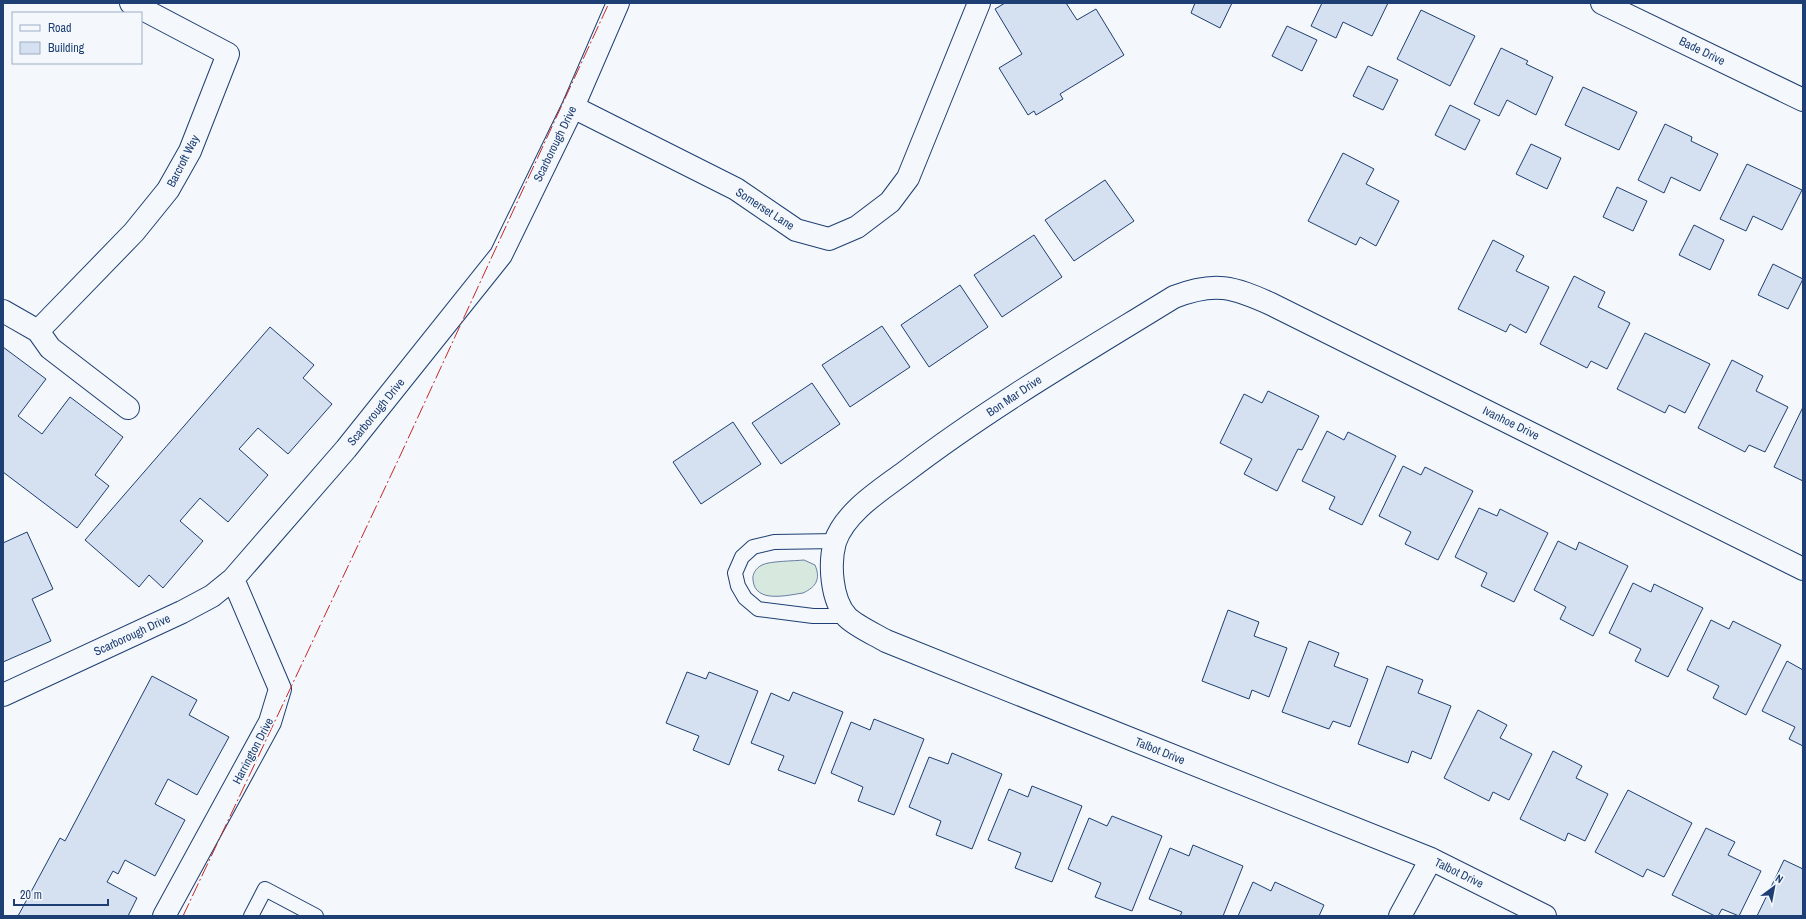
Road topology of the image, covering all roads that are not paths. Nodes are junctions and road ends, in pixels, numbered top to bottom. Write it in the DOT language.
graph roads {
  1 [pos="131,3"];
  2 [pos="618,3"];
  3 [pos="979,3"];
  4 [pos="1602,3"];
  5 [pos="1803,100"];
  6 [pos="573,107"];
  7 [pos="1216,287"];
  8 [pos="3,311"];
  9 [pos="38,330"];
  10 [pos="128,408"];
  11 [pos="836,541"];
  12 [pos="1803,569"];
  13 [pos="233,580"];
  14 [pos="847,616"];
  15 [pos="3,695"];
  16 [pos="1431,859"];
  17 [pos="164,916"];
  18 [pos="251,916"];
  19 [pos="316,916"];
  20 [pos="1400,916"];
  21 [pos="1545,916"];
  1 -- 9 [label="street, Barcroft Way"];
  2 -- 6 [label="street, Scarborough Drive"];
  3 -- 6 [label="street, Somerset Lane"];
  4 -- 5 [label="street, Bade Drive"];
  6 -- 13 [label="street, Scarborough Drive"];
  7 -- 11 [label="street, Bon Mar Drive"];
  7 -- 12 [label="street, Ivanhoe Drive"];
  8 -- 9 [label="street"];
  9 -- 10 [label="street"];
  11 -- 14 [label="street, Talbot Drive"];
  11 -- 14 [label="lane"];
  13 -- 15 [label="street, Scarborough Drive"];
  13 -- 17 [label="street, Harrington Drive"];
  14 -- 16 [label="street, Talbot Drive"];
  16 -- 20 [label="street"];
  16 -- 21 [label="street, Talbot Drive"];
  18 -- 19 [label="lane"];
}
